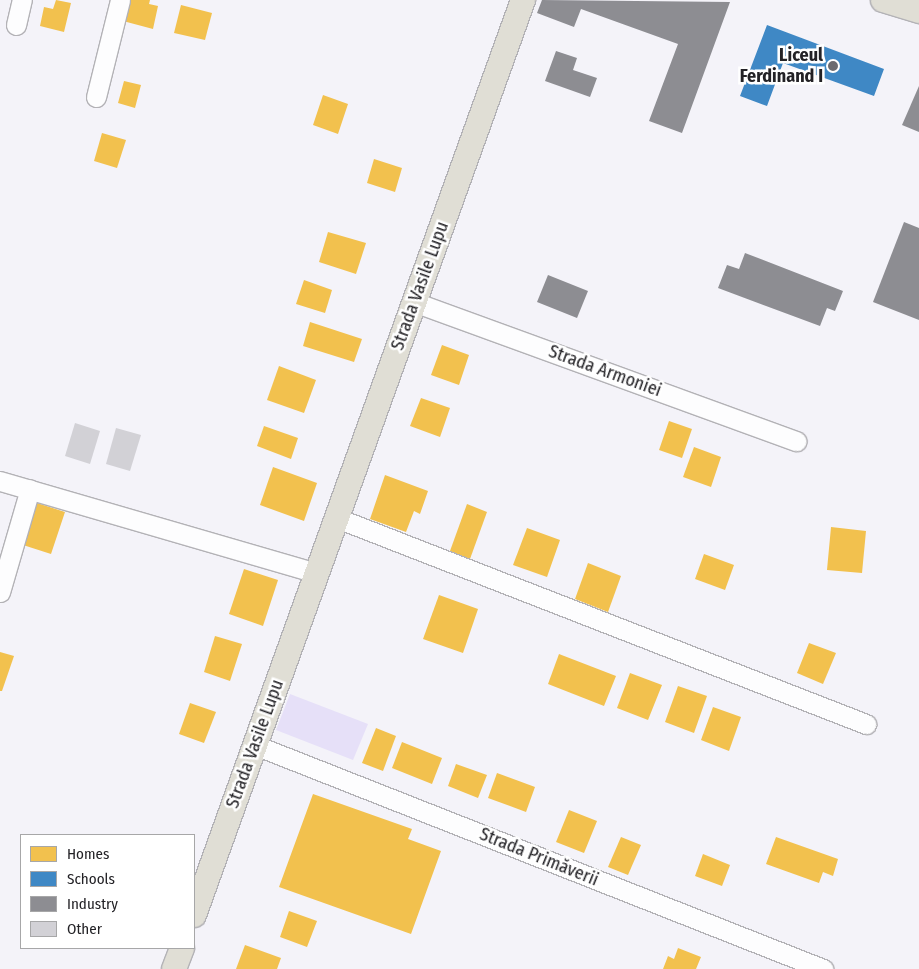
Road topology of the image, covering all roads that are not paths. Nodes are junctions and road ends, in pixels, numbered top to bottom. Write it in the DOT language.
graph roads {
  1 [pos="22,0"];
  2 [pos="120,0"];
  3 [pos="523,0"];
  4 [pos="883,0"];
  5 [pos="919,10"];
  6 [pos="16,25"];
  7 [pos="96,97"];
  8 [pos="414,302"];
  9 [pos="796,441"];
  10 [pos="0,481"];
  11 [pos="30,489"];
  12 [pos="337,518"];
  13 [pos="317,573"];
  14 [pos="0,592"];
  15 [pos="866,724"];
  16 [pos="255,745"];
  17 [pos="195,912"];
  18 [pos="182,949"];
  19 [pos="174,969"];
  20 [pos="823,969"];
  1 -- 6 [label="street"];
  2 -- 7 [label="street"];
  3 -- 8 [label="main road, Strada Vasile Lupu"];
  4 -- 5 [label="main road"];
  8 -- 9 [label="street, Strada Armoniei"];
  8 -- 12 [label="main road, Strada Vasile Lupu"];
  10 -- 11 [label="street"];
  11 -- 13 [label="street"];
  11 -- 14 [label="street"];
  12 -- 13 [label="main road, Strada Vasile Lupu"];
  12 -- 15 [label="street"];
  13 -- 16 [label="main road, Strada Vasile Lupu"];
  16 -- 17 [label="main road, Strada Vasile Lupu"];
  16 -- 20 [label="street, Strada Primăverii"];
  18 -- 19 [label="main road"];
}
